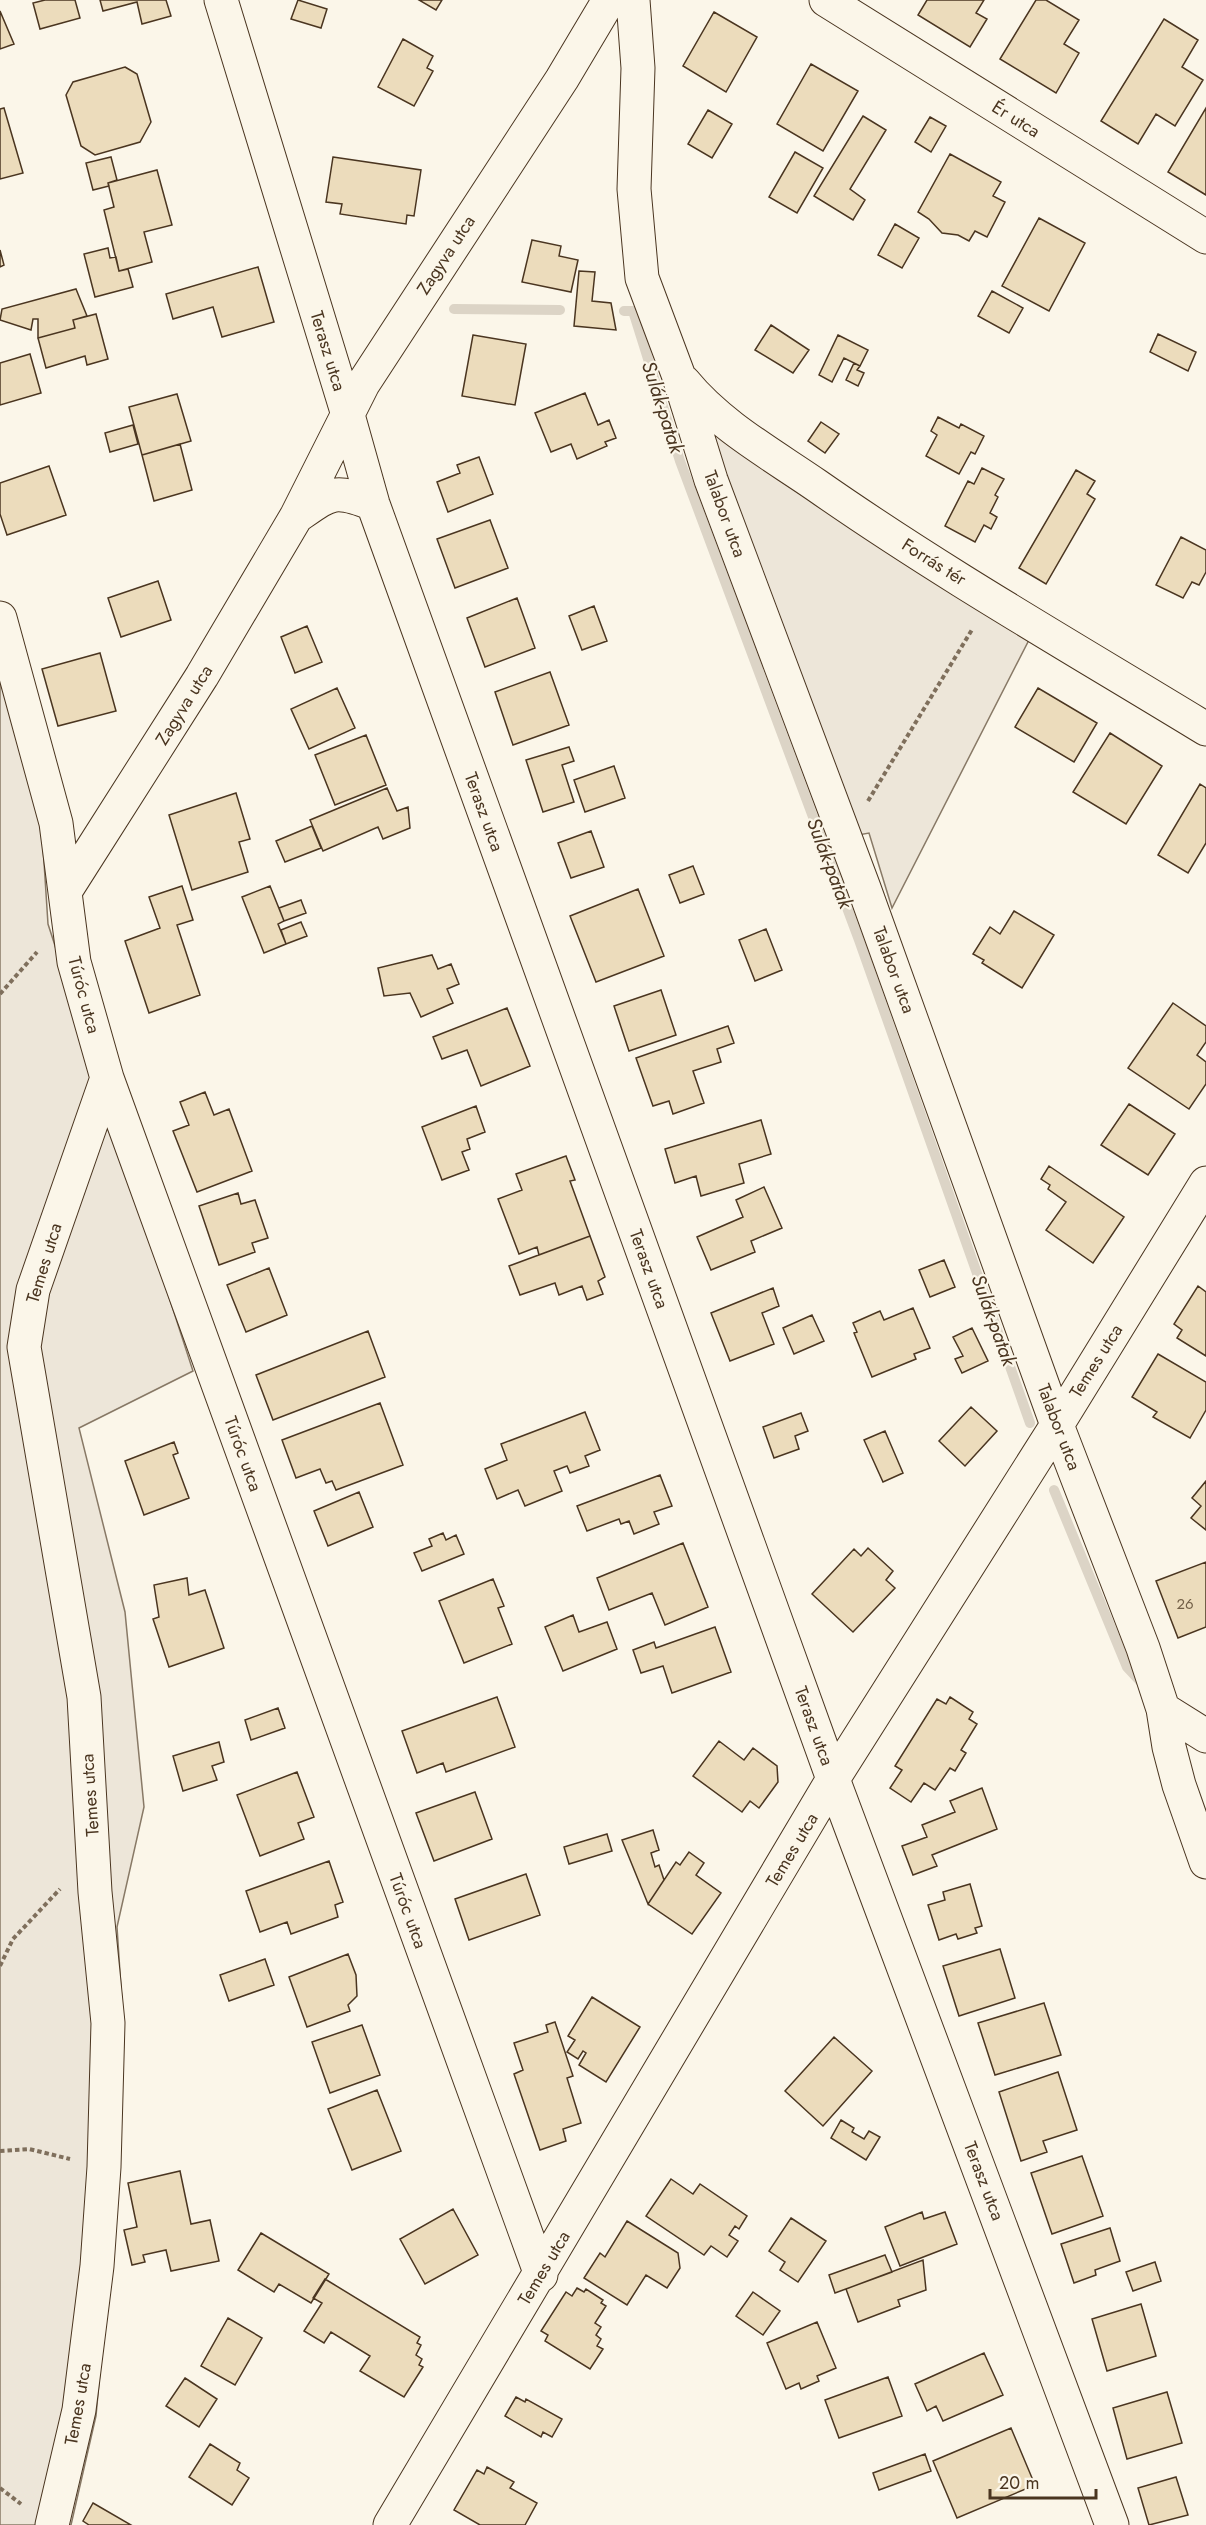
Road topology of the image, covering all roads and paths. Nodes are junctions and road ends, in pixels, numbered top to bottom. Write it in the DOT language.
graph roads {
  1 [pos="221,0"];
  2 [pos="609,0"];
  3 [pos="633,0"];
  4 [pos="826,0"];
  5 [pos="585,42"];
  6 [pos="638,68"];
  7 [pos="1206,237"];
  8 [pos="678,374"];
  9 [pos="348,415"];
  10 [pos="373,504"];
  11 [pos="296,517"];
  12 [pos="992,598"];
  13 [pos="0,618"];
  14 [pos="1206,729"];
  15 [pos="845,837"];
  16 [pos="67,904"];
  17 [pos="0,994"];
  18 [pos="107,1078"];
  19 [pos="1201,1203"];
  20 [pos="1057,1425"];
  21 [pos="1163,1709"];
  22 [pos="1206,1736"];
  23 [pos="833,1779"];
  24 [pos="1206,1862"];
  25 [pos="62,1887"];
  26 [pos="0,1966"];
  27 [pos="0,2151"];
  28 [pos="104,2166"];
  29 [pos="541,2275"];
  30 [pos="52,2525"];
  31 [pos="390,2525"];
  32 [pos="1112,2525"];
  1 -- 9 [label="street, Terasz utca"];
  2 -- 5 [label="street, Zagyva utca"];
  3 -- 6 [label="street, Talabor utca"];
  4 -- 7 [label="street, Ér utca"];
  5 -- 6 [label="street"];
  5 -- 9 [label="street, Zagyva utca"];
  6 -- 8 [label="street, Talabor utca"];
  8 -- 12 [label="street, Forrás tér"];
  8 -- 15 [label="street, Talabor utca"];
  9 -- 10 [label="street, Terasz utca"];
  9 -- 11 [label="street, Zagyva utca"];
  10 -- 11 [label="street, Zagyva utca"];
  10 -- 23 [label="street, Terasz utca"];
  11 -- 16 [label="street, Zagyva utca"];
  12 -- 14 [label="street, Forrás tér"];
  12 -- 15 [label="path"];
  13 -- 16 [label="street, Túróc utca"];
  15 -- 20 [label="street, Talabor utca"];
  16 -- 17 [label="path"];
  16 -- 18 [label="street, Túróc utca"];
  18 -- 28 [label="street, Temes utca"];
  18 -- 29 [label="street, Túróc utca"];
  19 -- 20 [label="street, Temes utca"];
  20 -- 21 [label="street, Talabor utca"];
  20 -- 23 [label="street, Temes utca"];
  21 -- 22 [label="street"];
  21 -- 24 [label="street, Talabor utca"];
  23 -- 29 [label="street, Temes utca"];
  23 -- 32 [label="street, Terasz utca"];
  25 -- 26 [label="path"];
  27 -- 28 [label="path"];
  28 -- 30 [label="street, Temes utca"];
  29 -- 31 [label="street, Temes utca"];
}
